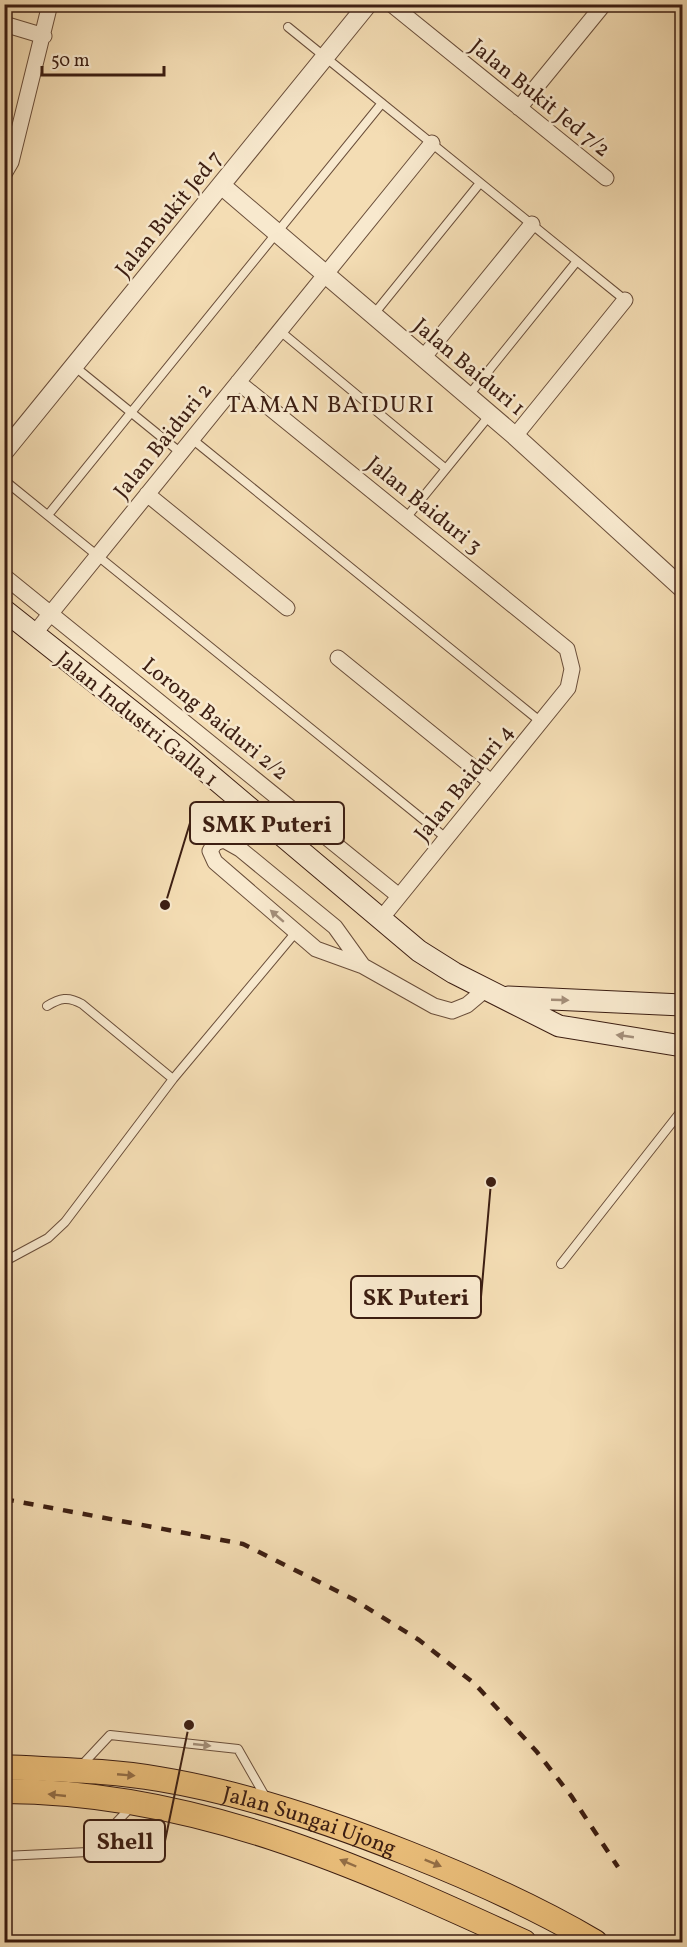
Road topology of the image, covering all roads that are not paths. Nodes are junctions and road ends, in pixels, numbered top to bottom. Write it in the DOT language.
graph roads {
  1 [pos="50,4"];
  2 [pos="368,4"];
  3 [pos="391,4"];
  4 [pos="604,4"];
  5 [pos="4,24"];
  6 [pos="288,27"];
  7 [pos="44,36"];
  8 [pos="325,57"];
  9 [pos="382,103"];
  10 [pos="519,108"];
  11 [pos="432,143"];
  12 [pos="4,174"];
  13 [pos="606,178"];
  14 [pos="480,183"];
  15 [pos="221,185"];
  16 [pos="532,224"];
  17 [pos="277,233"];
  18 [pos="577,261"];
  19 [pos="326,274"];
  20 [pos="625,300"];
  21 [pos="373,315"];
  22 [pos="280,331"];
  23 [pos="423,358"];
  24 [pos="74,366"];
  25 [pos="238,382"];
  26 [pos="468,396"];
  27 [pos="131,412"];
  28 [pos="490,414"];
  29 [pos="515,436"];
  30 [pos="192,439"];
  31 [pos="4,452"];
  32 [pos="181,453"];
  33 [pos="446,470"];
  34 [pos="4,480"];
  35 [pos="147,494"];
  36 [pos="48,515"];
  37 [pos="406,518"];
  38 [pos="98,555"];
  39 [pos="4,576"];
  40 [pos="682,588"];
  41 [pos="286,608"];
  42 [pos="4,610"];
  43 [pos="51,613"];
  44 [pos="34,634"];
  45 [pos="338,658"];
  46 [pos="572,669"];
  47 [pos="541,722"];
  48 [pos="491,782"];
  49 [pos="446,838"];
  50 [pos="399,896"];
  51 [pos="380,920"];
  52 [pos="296,932"];
  53 [pos="363,966"];
  54 [pos="494,993"];
  55 [pos="682,1005"];
  56 [pos="47,1006"];
  57 [pos="682,1046"];
  58 [pos="173,1079"];
  59 [pos="682,1110"];
  60 [pos="9,1259"];
  61 [pos="561,1264"];
  62 [pos="4,1767"];
  63 [pos="76,1772"];
  64 [pos="4,1791"];
  65 [pos="135,1803"];
  66 [pos="270,1806"];
  67 [pos="4,1856"];
  68 [pos="524,1942"];
  69 [pos="595,1942"];
  1 -- 7 [label="street"];
  2 -- 8 [label="street, Jalan Bukit Jed 7"];
  3 -- 10 [label="street, Jalan Bukit Jed 7/2"];
  4 -- 10 [label="street"];
  5 -- 7 [label="street"];
  6 -- 8 [label="lane"];
  7 -- 12 [label="street"];
  8 -- 9 [label="lane"];
  8 -- 15 [label="street, Jalan Bukit Jed 7"];
  9 -- 11 [label="lane"];
  9 -- 17 [label="lane"];
  10 -- 13 [label="street, Jalan Bukit Jed 7/2"];
  11 -- 14 [label="lane"];
  11 -- 19 [label="street, Jalan Baiduri 2"];
  14 -- 16 [label="lane"];
  14 -- 21 [label="lane"];
  15 -- 17 [label="street, Jalan Baiduri 1"];
  15 -- 24 [label="street, Jalan Bukit Jed 7"];
  16 -- 18 [label="lane"];
  16 -- 23 [label="street"];
  17 -- 19 [label="street, Jalan Baiduri 1"];
  17 -- 27 [label="lane"];
  18 -- 20 [label="lane"];
  18 -- 26 [label="lane"];
  19 -- 21 [label="street, Jalan Baiduri 1"];
  19 -- 22 [label="street, Jalan Baiduri 2"];
  20 -- 29 [label="street"];
  21 -- 23 [label="street, Jalan Baiduri 1"];
  22 -- 25 [label="street, Jalan Baiduri 2"];
  22 -- 33 [label="lane"];
  23 -- 26 [label="street, Jalan Baiduri 1"];
  24 -- 27 [label="lane"];
  24 -- 31 [label="street, Jalan Bukit Jed 7"];
  25 -- 30 [label="street, Jalan Baiduri 2"];
  25 -- 37 [label="street, Jalan Baiduri 3"];
  26 -- 28 [label="street, Jalan Baiduri 1"];
  27 -- 32 [label="lane"];
  27 -- 36 [label="lane"];
  28 -- 29 [label="street, Jalan Baiduri 1"];
  28 -- 33 [label="lane"];
  29 -- 40 [label="street, Jalan Baiduri 1"];
  30 -- 32 [label="street, Jalan Baiduri 2"];
  30 -- 47 [label="lane"];
  32 -- 35 [label="street, Jalan Baiduri 2"];
  33 -- 37 [label="lane"];
  34 -- 36 [label="lane"];
  35 -- 38 [label="street, Jalan Baiduri 2"];
  35 -- 41 [label="street"];
  36 -- 38 [label="lane"];
  37 -- 46 [label="street, Jalan Baiduri 3"];
  38 -- 43 [label="street, Jalan Baiduri 2"];
  38 -- 49 [label="lane"];
  39 -- 43 [label="street, Lorong Baiduri 2/2"];
  42 -- 44 [label="main road, Jalan Industri Galla 1"];
  43 -- 44 [label="street, Jalan Baiduri 2"];
  43 -- 50 [label="street, Lorong Baiduri 2/2"];
  44 -- 51 [label="main road, Jalan Industri Galla 1"];
  45 -- 48 [label="street"];
  46 -- 47 [label="street, Jalan Baiduri 4"];
  47 -- 48 [label="street, Jalan Baiduri 4"];
  48 -- 49 [label="street, Jalan Baiduri 4"];
  49 -- 50 [label="street, Jalan Baiduri 4"];
  50 -- 51 [label="street, Jalan Baiduri 4"];
  51 -- 54 [label="main road, Jalan Industri Galla 1"];
  52 -- 53 [label="street"];
  52 -- 53 [label="street, one-way"];
  52 -- 58 [label="lane"];
  53 -- 54 [label="street"];
  54 -- 55 [label="main road, one-way"];
  57 -- 54 [label="main road, Jalan Industri Galla 1, one-way"];
  56 -- 58 [label="lane"];
  58 -- 60 [label="lane"];
  59 -- 61 [label="lane"];
  62 -- 63 [label="highway, Jalan Sungai Ujong"];
  63 -- 66 [label="highway, Jalan Sungai Ujong, one-way"];
  63 -- 66 [label="lane, one-way"];
  65 -- 64 [label="highway, Jalan Sungai Ujong, one-way"];
  65 -- 67 [label="lane"];
  68 -- 65 [label="highway, Jalan Sungai Ujong, one-way"];
  66 -- 69 [label="highway, Jalan Sungai Ujong, one-way"];
}
